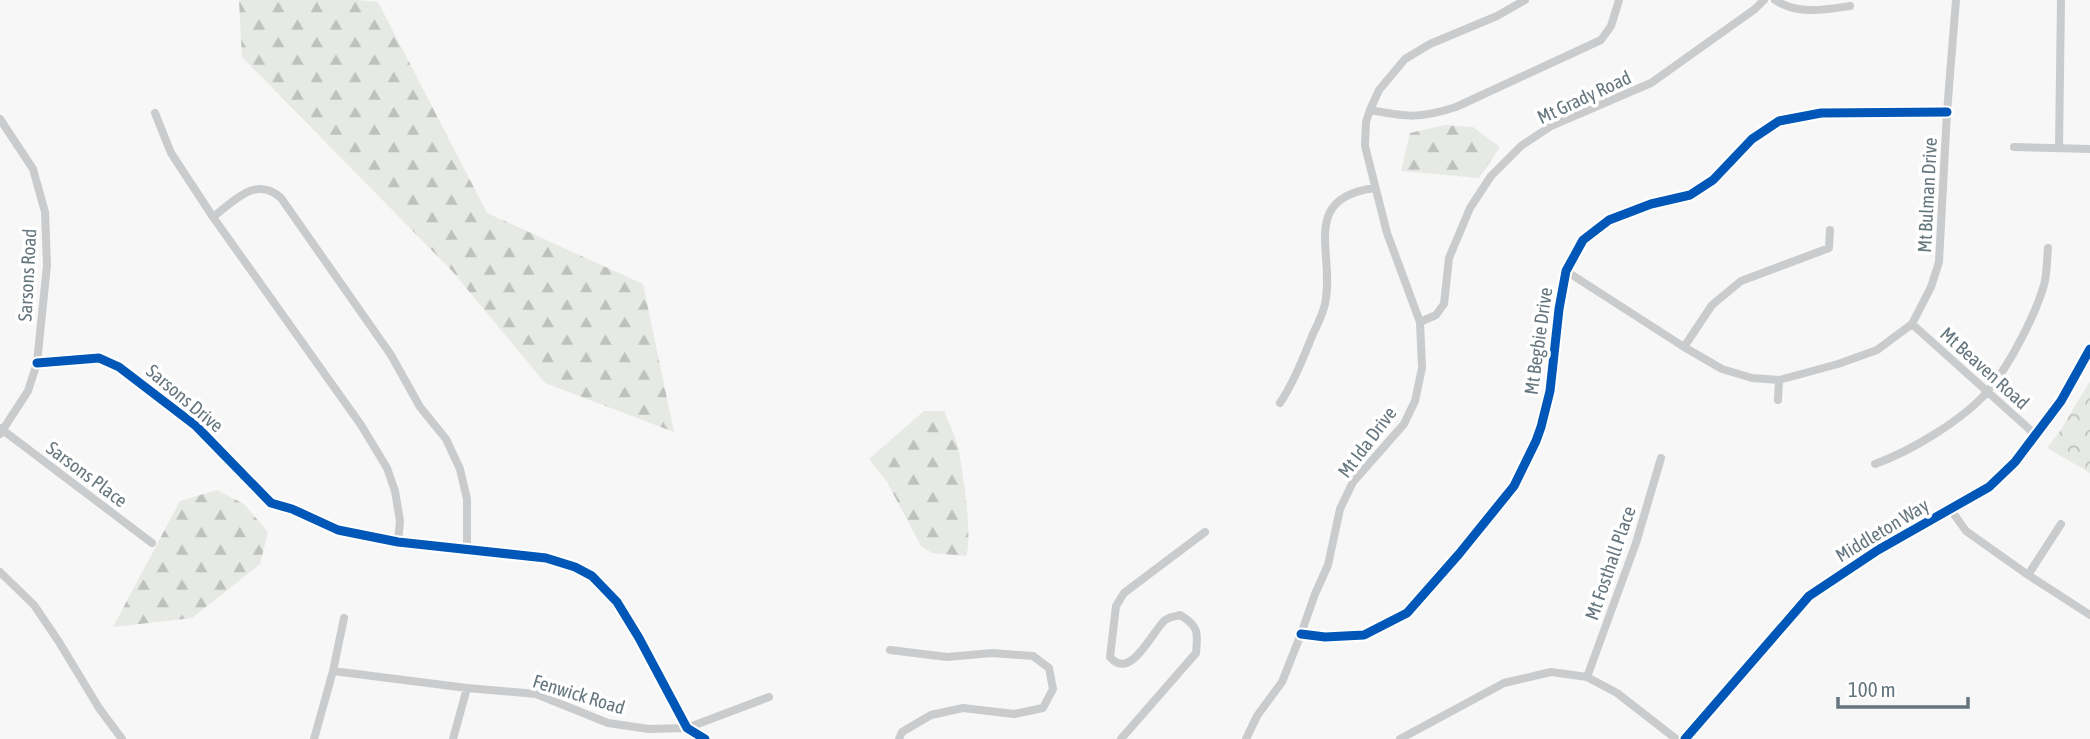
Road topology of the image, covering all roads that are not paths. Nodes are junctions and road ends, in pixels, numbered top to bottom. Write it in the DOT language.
graph roads {
  1 [pos="1525,0"];
  2 [pos="1619,0"];
  3 [pos="1764,0"];
  4 [pos="1774,0"];
  5 [pos="1956,0"];
  6 [pos="2061,0"];
  7 [pos="1850,6"];
  8 [pos="1370,110"];
  9 [pos="1947,112"];
  10 [pos="155,113"];
  11 [pos="0,119"];
  12 [pos="2014,148"];
  13 [pos="2059,148"];
  14 [pos="2090,149"];
  15 [pos="1376,188"];
  16 [pos="213,217"];
  17 [pos="1830,230"];
  18 [pos="2048,248"];
  19 [pos="1566,271"];
  20 [pos="1420,322"];
  21 [pos="1912,324"];
  22 [pos="1685,347"];
  23 [pos="2090,349"];
  24 [pos="37,363"];
  25 [pos="1779,380"];
  26 [pos="1988,391"];
  27 [pos="1778,400"];
  28 [pos="1280,403"];
  29 [pos="1,431"];
  30 [pos="2037,436"];
  31 [pos="1661,458"];
  32 [pos="1875,464"];
  33 [pos="1951,510"];
  34 [pos="2061,524"];
  35 [pos="1205,532"];
  36 [pos="398,542"];
  37 [pos="152,543"];
  38 [pos="467,549"];
  39 [pos="0,572"];
  40 [pos="2028,575"];
  41 [pos="2090,615"];
  42 [pos="344,618"];
  43 [pos="1301,634"];
  44 [pos="890,650"];
  45 [pos="333,671"];
  46 [pos="1587,677"];
  47 [pos="467,688"];
  48 [pos="769,697"];
  49 [pos="687,728"];
  50 [pos="122,739"];
  51 [pos="314,739"];
  52 [pos="453,739"];
  53 [pos="705,739"];
  54 [pos="899,739"];
  55 [pos="1121,739"];
  56 [pos="1246,739"];
  57 [pos="1400,739"];
  58 [pos="1676,739"];
  59 [pos="1685,739"];
  1 -- 8 [label="street, Mt Ida Drive"];
  2 -- 8 [label="street"];
  3 -- 20 [label="street, Mt Grady Road"];
  4 -- 7 [label="street"];
  5 -- 9 [label="street, Mt Bulman Drive"];
  6 -- 13 [label="street"];
  8 -- 15 [label="street, Mt Ida Drive"];
  9 -- 19 [label="street, Mt Begbie Drive"];
  9 -- 21 [label="street, Mt Bulman Drive"];
  10 -- 16 [label="street"];
  11 -- 24 [label="street, Sarsons Road"];
  12 -- 13 [label="street"];
  13 -- 14 [label="street"];
  15 -- 20 [label="street, Mt Ida Drive"];
  15 -- 28 [label="street"];
  16 -- 36 [label="street"];
  16 -- 38 [label="street"];
  17 -- 22 [label="street"];
  18 -- 26 [label="street"];
  19 -- 22 [label="street, Mt Bulman Drive"];
  19 -- 43 [label="street, Mt Begbie Drive"];
  20 -- 43 [label="street, Mt Ida Drive"];
  21 -- 25 [label="street, Mt Bulman Drive"];
  21 -- 26 [label="street, Mt Beaven Road"];
  22 -- 25 [label="street, Mt Bulman Drive"];
  23 -- 30 [label="street, Middleton Way"];
  24 -- 29 [label="street, Sarsons Road"];
  24 -- 36 [label="street, Sarsons Drive"];
  25 -- 27 [label="street"];
  26 -- 30 [label="street, Mt Beaven Road"];
  26 -- 32 [label="street"];
  29 -- 37 [label="street, Sarsons Place"];
  30 -- 33 [label="street, Middleton Way"];
  31 -- 46 [label="street, Mt Fosthall Place"];
  33 -- 40 [label="street"];
  33 -- 59 [label="street, Middleton Way"];
  34 -- 40 [label="street"];
  35 -- 55 [label="street"];
  36 -- 38 [label="street, Sarsons Drive"];
  38 -- 49 [label="street, Sarsons Drive"];
  39 -- 50 [label="street"];
  40 -- 41 [label="street"];
  42 -- 45 [label="street"];
  43 -- 56 [label="street, Mt Ida Drive"];
  44 -- 54 [label="street"];
  45 -- 47 [label="street, Fenwick Road"];
  45 -- 51 [label="street"];
  46 -- 57 [label="street"];
  46 -- 58 [label="street"];
  47 -- 49 [label="street, Fenwick Road"];
  47 -- 52 [label="street"];
  48 -- 49 [label="street, Fenwick Road"];
  49 -- 53 [label="street"];
}
